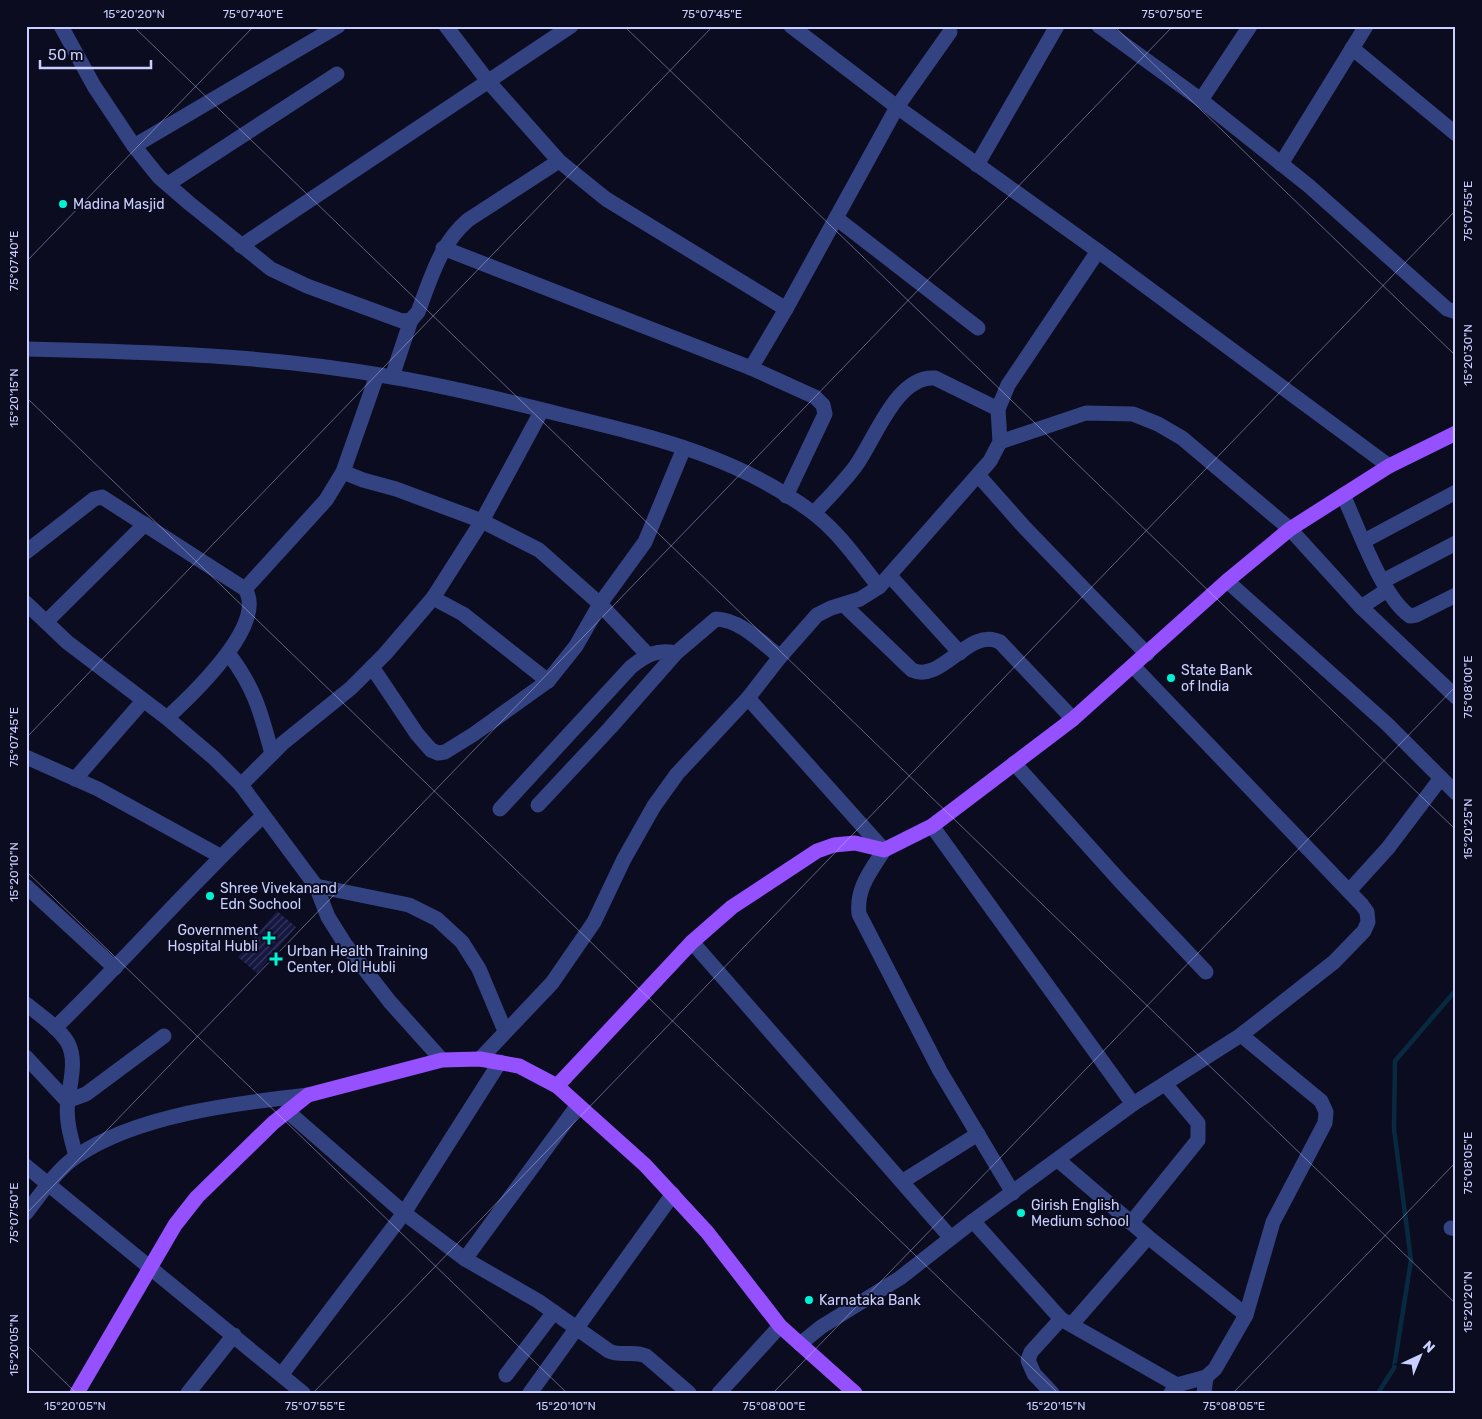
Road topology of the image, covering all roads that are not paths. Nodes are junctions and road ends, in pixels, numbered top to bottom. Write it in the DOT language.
graph roads {
  1 [pos="61,26"];
  2 [pos="338,26"];
  3 [pos="446,26"];
  4 [pos="570,26"];
  5 [pos="791,26"];
  6 [pos="1057,26"];
  7 [pos="1099,26"];
  8 [pos="1250,26"];
  9 [pos="1366,26"];
  10 [pos="949,28"];
  11 [pos="1123,32"];
  12 [pos="1352,48"];
  13 [pos="336,74"];
  14 [pos="487,80"];
  15 [pos="1201,100"];
  16 [pos="897,107"];
  17 [pos="1456,134"];
  18 [pos="134,146"];
  19 [pos="559,161"];
  20 [pos="1281,164"];
  21 [pos="977,165"];
  22 [pos="168,184"];
  23 [pos="836,218"];
  24 [pos="241,246"];
  25 [pos="443,248"];
  26 [pos="1098,251"];
  27 [pos="786,309"];
  28 [pos="1456,312"];
  29 [pos="411,320"];
  30 [pos="978,328"];
  31 [pos="26,349"];
  32 [pos="751,368"];
  33 [pos="385,376"];
  34 [pos="998,409"];
  35 [pos="542,410"];
  36 [pos="1456,433"];
  37 [pos="1000,442"];
  38 [pos="684,448"];
  39 [pos="1389,466"];
  40 [pos="344,472"];
  41 [pos="978,475"];
  42 [pos="1456,492"];
  43 [pos="1343,495"];
  44 [pos="786,496"];
  45 [pos="814,513"];
  46 [pos="482,521"];
  47 [pos="145,524"];
  48 [pos="1290,529"];
  49 [pos="1364,541"];
  50 [pos="1456,543"];
  51 [pos="26,552"];
  52 [pos="891,577"];
  53 [pos="1227,582"];
  54 [pos="1385,585"];
  55 [pos="879,588"];
  56 [pos="245,589"];
  57 [pos="1456,595"];
  58 [pos="433,598"];
  59 [pos="26,603"];
  60 [pos="600,604"];
  61 [pos="844,605"];
  62 [pos="1361,606"];
  63 [pos="46,622"];
  64 [pos="228,653"];
  65 [pos="676,653"];
  66 [pos="960,653"];
  67 [pos="647,654"];
  68 [pos="1147,654"];
  69 [pos="780,657"];
  70 [pos="1133,666"];
  71 [pos="372,667"];
  72 [pos="548,681"];
  73 [pos="1456,696"];
  74 [pos="748,698"];
  75 [pos="143,701"];
  76 [pos="167,718"];
  77 [pos="1073,719"];
  78 [pos="272,754"];
  79 [pos="26,758"];
  80 [pos="1014,763"];
  81 [pos="1441,778"];
  82 [pos="75,779"];
  83 [pos="241,785"];
  84 [pos="1456,793"];
  85 [pos="538,805"];
  86 [pos="500,809"];
  87 [pos="263,816"];
  88 [pos="932,826"];
  89 [pos="884,850"];
  90 [pos="220,856"];
  91 [pos="26,886"];
  92 [pos="316,886"];
  93 [pos="1349,891"];
  94 [pos="692,942"];
  95 [pos="115,968"];
  96 [pos="1206,972"];
  97 [pos="26,1004"];
  98 [pos="55,1028"];
  99 [pos="506,1031"];
  100 [pos="164,1036"];
  101 [pos="1241,1036"];
  102 [pos="26,1057"];
  103 [pos="480,1059"];
  104 [pos="442,1060"];
  105 [pos="500,1062"];
  106 [pos="1166,1084"];
  107 [pos="557,1086"];
  108 [pos="308,1095"];
  109 [pos="67,1101"];
  110 [pos="1133,1104"];
  111 [pos="578,1105"];
  112 [pos="287,1111"];
  113 [pos="978,1134"];
  114 [pos="76,1156"];
  115 [pos="1058,1160"];
  116 [pos="26,1166"];
  117 [pos="903,1181"];
  118 [pos="50,1184"];
  119 [pos="673,1194"];
  120 [pos="1013,1194"];
  121 [pos="26,1213"];
  122 [pos="404,1213"];
  123 [pos="973,1221"];
  124 [pos="1131,1223"];
  125 [pos="1148,1237"];
  126 [pos="951,1238"];
  127 [pos="465,1259"];
  128 [pos="151,1266"];
  129 [pos="554,1312"];
  130 [pos="1246,1316"];
  131 [pos="1066,1322"];
  132 [pos="780,1326"];
  133 [pos="576,1328"];
  134 [pos="234,1334"];
  135 [pos="800,1344"];
  136 [pos="282,1374"];
  137 [pos="506,1374"];
  138 [pos="1206,1377"];
  139 [pos="1174,1389"];
  140 [pos="77,1393"];
  141 [pos="188,1393"];
  142 [pos="303,1393"];
  143 [pos="530,1393"];
  144 [pos="689,1393"];
  145 [pos="719,1393"];
  146 [pos="855,1393"];
  147 [pos="1052,1393"];
  148 [pos="1204,1393"];
  1 -- 18 [label="street"];
  2 -- 18 [label="street"];
  3 -- 14 [label="street"];
  4 -- 14 [label="street"];
  5 -- 16 [label="street"];
  6 -- 21 [label="street"];
  7 -- 11 [label="street"];
  8 -- 15 [label="street"];
  9 -- 12 [label="street"];
  10 -- 16 [label="street"];
  11 -- 15 [label="street"];
  12 -- 17 [label="street"];
  12 -- 20 [label="street"];
  13 -- 22 [label="street"];
  14 -- 19 [label="street"];
  14 -- 24 [label="street"];
  15 -- 20 [label="street"];
  16 -- 21 [label="street"];
  16 -- 23 [label="street"];
  18 -- 22 [label="street"];
  19 -- 25 [label="street"];
  19 -- 27 [label="street"];
  20 -- 28 [label="street"];
  21 -- 26 [label="street"];
  22 -- 24 [label="street"];
  23 -- 27 [label="street"];
  23 -- 30 [label="street"];
  24 -- 29 [label="street"];
  25 -- 29 [label="street"];
  25 -- 32 [label="street"];
  26 -- 34 [label="street"];
  26 -- 39 [label="street"];
  27 -- 32 [label="street"];
  29 -- 33 [label="street"];
  31 -- 33 [label="street"];
  32 -- 44 [label="street"];
  33 -- 35 [label="street"];
  33 -- 40 [label="street"];
  34 -- 37 [label="street"];
  34 -- 45 [label="street"];
  35 -- 38 [label="street"];
  35 -- 46 [label="street"];
  36 -- 39 [label="main road"];
  37 -- 41 [label="street"];
  37 -- 48 [label="street"];
  38 -- 44 [label="street"];
  38 -- 60 [label="street"];
  39 -- 43 [label="main road"];
  40 -- 46 [label="street"];
  40 -- 56 [label="street"];
  41 -- 52 [label="street"];
  41 -- 68 [label="street"];
  42 -- 49 [label="street"];
  43 -- 48 [label="main road"];
  43 -- 49 [label="street"];
  44 -- 45 [label="street"];
  45 -- 55 [label="street"];
  46 -- 58 [label="street"];
  46 -- 60 [label="street"];
  47 -- 51 [label="street"];
  47 -- 56 [label="street"];
  47 -- 63 [label="street"];
  48 -- 53 [label="main road"];
  48 -- 62 [label="street"];
  49 -- 54 [label="street"];
  50 -- 54 [label="street"];
  52 -- 55 [label="street"];
  52 -- 66 [label="street"];
  53 -- 68 [label="main road"];
  53 -- 81 [label="street"];
  54 -- 57 [label="street"];
  54 -- 62 [label="street"];
  55 -- 61 [label="street"];
  56 -- 64 [label="street"];
  58 -- 71 [label="street"];
  58 -- 72 [label="street"];
  59 -- 63 [label="street"];
  60 -- 67 [label="street"];
  60 -- 72 [label="street"];
  61 -- 66 [label="street"];
  61 -- 69 [label="street"];
  62 -- 73 [label="street"];
  63 -- 75 [label="street"];
  64 -- 76 [label="street"];
  64 -- 78 [label="street"];
  65 -- 67 [label="street"];
  65 -- 69 [label="street"];
  65 -- 85 [label="street"];
  66 -- 77 [label="street"];
  67 -- 86 [label="street"];
  68 -- 70 [label="main road"];
  69 -- 74 [label="street"];
  70 -- 77 [label="main road"];
  70 -- 93 [label="street"];
  71 -- 72 [label="street"];
  71 -- 78 [label="street"];
  74 -- 89 [label="street"];
  74 -- 99 [label="street"];
  75 -- 76 [label="street"];
  75 -- 82 [label="street"];
  76 -- 83 [label="street"];
  77 -- 80 [label="main road"];
  78 -- 83 [label="street"];
  79 -- 82 [label="street"];
  80 -- 88 [label="main road"];
  80 -- 96 [label="street"];
  81 -- 84 [label="street"];
  81 -- 93 [label="street"];
  82 -- 90 [label="street"];
  83 -- 87 [label="street"];
  87 -- 90 [label="street"];
  87 -- 92 [label="street"];
  88 -- 89 [label="main road"];
  88 -- 110 [label="street"];
  89 -- 94 [label="main road"];
  89 -- 113 [label="street"];
  90 -- 95 [label="street"];
  91 -- 95 [label="street"];
  92 -- 99 [label="street"];
  92 -- 104 [label="street"];
  93 -- 101 [label="street"];
  94 -- 107 [label="main road"];
  94 -- 117 [label="street"];
  95 -- 98 [label="street"];
  97 -- 98 [label="street"];
  98 -- 109 [label="street"];
  99 -- 103 [label="street"];
  100 -- 109 [label="street"];
  101 -- 106 [label="street"];
  101 -- 130 [label="street"];
  102 -- 109 [label="street"];
  103 -- 104 [label="main road"];
  103 -- 105 [label="main road"];
  104 -- 108 [label="main road"];
  105 -- 107 [label="main road"];
  105 -- 122 [label="street"];
  106 -- 110 [label="street"];
  106 -- 124 [label="street"];
  107 -- 111 [label="main road"];
  108 -- 112 [label="main road"];
  108 -- 114 [label="street"];
  109 -- 114 [label="street"];
  110 -- 115 [label="street"];
  111 -- 119 [label="main road"];
  111 -- 127 [label="street"];
  112 -- 122 [label="street"];
  112 -- 128 [label="main road"];
  113 -- 117 [label="street"];
  113 -- 120 [label="street"];
  114 -- 118 [label="street"];
  115 -- 120 [label="street"];
  115 -- 124 [label="street"];
  116 -- 118 [label="street"];
  117 -- 126 [label="street"];
  118 -- 121 [label="street"];
  118 -- 128 [label="street"];
  119 -- 132 [label="main road"];
  119 -- 133 [label="street"];
  120 -- 123 [label="street"];
  122 -- 127 [label="street"];
  122 -- 136 [label="street"];
  123 -- 126 [label="street"];
  123 -- 131 [label="street"];
  124 -- 125 [label="street"];
  125 -- 130 [label="street"];
  125 -- 131 [label="street"];
  126 -- 135 [label="street"];
  127 -- 129 [label="street"];
  128 -- 134 [label="street"];
  128 -- 140 [label="main road"];
  129 -- 133 [label="street"];
  129 -- 137 [label="street"];
  130 -- 138 [label="street"];
  131 -- 139 [label="street"];
  131 -- 147 [label="street"];
  132 -- 135 [label="main road"];
  132 -- 145 [label="street"];
  133 -- 143 [label="street"];
  133 -- 144 [label="street"];
  134 -- 136 [label="street"];
  134 -- 141 [label="street"];
  135 -- 146 [label="main road"];
  136 -- 142 [label="street"];
  138 -- 139 [label="street"];
  138 -- 148 [label="street"];
}
